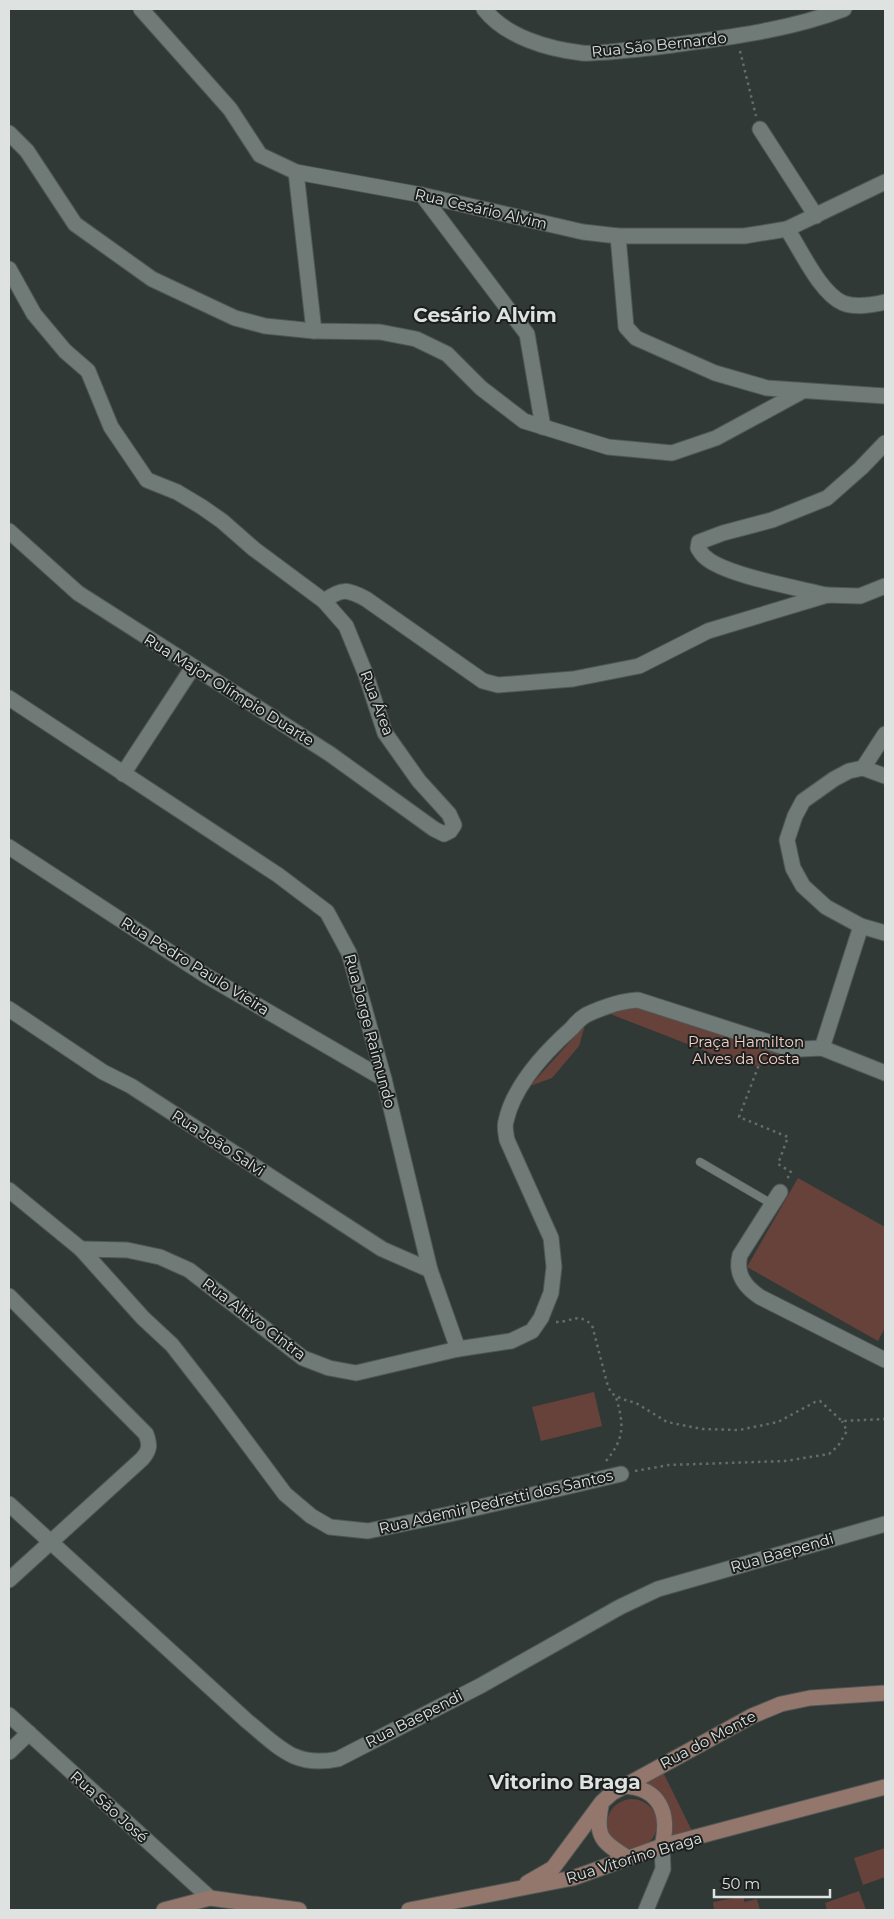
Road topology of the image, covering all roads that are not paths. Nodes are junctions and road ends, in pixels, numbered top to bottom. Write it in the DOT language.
graph roads {
  1 [pos="141,9"];
  2 [pos="484,9"];
  3 [pos="844,9"];
  4 [pos="760,129"];
  5 [pos="9,133"];
  6 [pos="296,172"];
  7 [pos="885,182"];
  8 [pos="422,196"];
  9 [pos="816,216"];
  10 [pos="788,229"];
  11 [pos="618,236"];
  12 [pos="9,269"];
  13 [pos="885,302"];
  14 [pos="314,331"];
  15 [pos="801,392"];
  16 [pos="885,396"];
  17 [pos="543,427"];
  18 [pos="885,443"];
  19 [pos="9,531"];
  20 [pos="885,586"];
  21 [pos="828,595"];
  22 [pos="324,601"];
  23 [pos="193,667"];
  24 [pos="9,698"];
  25 [pos="885,734"];
  26 [pos="863,768"];
  27 [pos="123,774"];
  28 [pos="885,776"];
  29 [pos="454,825"];
  30 [pos="9,847"];
  31 [pos="861,926"];
  32 [pos="885,933"];
  33 [pos="9,1009"];
  34 [pos="822,1048"];
  35 [pos="885,1073"];
  36 [pos="384,1079"];
  37 [pos="700,1162"];
  38 [pos="9,1190"];
  39 [pos="776,1198"];
  40 [pos="81,1249"];
  41 [pos="430,1270"];
  42 [pos="9,1296"];
  43 [pos="458,1349"];
  44 [pos="885,1360"];
  45 [pos="621,1474"];
  46 [pos="9,1504"];
  47 [pos="885,1524"];
  48 [pos="52,1542"];
  49 [pos="9,1580"];
  50 [pos="885,1693"];
  51 [pos="9,1715"];
  52 [pos="29,1733"];
  53 [pos="9,1752"];
  54 [pos="624,1786"];
  55 [pos="885,1787"];
  56 [pos="602,1802"];
  57 [pos="662,1846"];
  58 [pos="628,1858"];
  59 [pos="517,1889"];
  60 [pos="210,1898"];
  61 [pos="164,1910"];
  62 [pos="299,1910"];
  63 [pos="409,1910"];
  64 [pos="646,1910"];
  1 -- 6 [label="street, Rua Cesário Alvim"];
  2 -- 3 [label="street, Rua São Bernardo"];
  4 -- 9 [label="street"];
  5 -- 14 [label="street"];
  6 -- 8 [label="street, Rua Cesário Alvim"];
  6 -- 14 [label="street"];
  7 -- 9 [label="street, Rua Cesário Alvim"];
  8 -- 11 [label="street, Rua Cesário Alvim"];
  8 -- 17 [label="street"];
  9 -- 10 [label="street, Rua Cesário Alvim"];
  10 -- 11 [label="street, Rua Cesário Alvim"];
  10 -- 13 [label="street"];
  11 -- 15 [label="street"];
  12 -- 22 [label="street, Rua Área"];
  14 -- 17 [label="street"];
  15 -- 16 [label="street"];
  15 -- 17 [label="street"];
  18 -- 21 [label="street"];
  19 -- 23 [label="street, Rua Major Olímpio Duarte"];
  20 -- 21 [label="street"];
  21 -- 22 [label="street"];
  22 -- 29 [label="street, Rua Área"];
  23 -- 27 [label="street"];
  23 -- 29 [label="street, Rua Major Olímpio Duarte"];
  24 -- 27 [label="street, Rua Jorge Raimundo"];
  25 -- 26 [label="street"];
  26 -- 28 [label="street"];
  26 -- 31 [label="street"];
  27 -- 36 [label="street, Rua Jorge Raimundo"];
  30 -- 36 [label="street, Rua Pedro Paulo Vieira"];
  31 -- 32 [label="street"];
  31 -- 34 [label="street"];
  33 -- 41 [label="street, Rua João Salvi"];
  34 -- 35 [label="street"];
  34 -- 43 [label="street, Rua Altivo Cintra"];
  36 -- 41 [label="street, Rua Jorge Raimundo"];
  37 -- 39 [label="lane"];
  38 -- 40 [label="street, Rua Ademir Pedretti dos Santos"];
  39 -- 44 [label="street"];
  40 -- 43 [label="street, Rua Altivo Cintra"];
  40 -- 45 [label="street, Rua Ademir Pedretti dos Santos"];
  41 -- 43 [label="street, Rua Jorge Raimundo"];
  42 -- 48 [label="street"];
  46 -- 48 [label="street, Rua Baependi"];
  47 -- 48 [label="street, Rua Baependi"];
  48 -- 49 [label="street"];
  50 -- 54 [label="main road, Rua do Monte"];
  51 -- 52 [label="street, Rua São José"];
  52 -- 53 [label="street"];
  52 -- 60 [label="street, Rua São José"];
  54 -- 56 [label="main road, Rua do Monte"];
  54 -- 57 [label="main road"];
  55 -- 57 [label="main road, Rua Vitorino Braga"];
  56 -- 58 [label="main road"];
  56 -- 59 [label="main road, Rua do Monte"];
  57 -- 58 [label="main road, Rua Vitorino Braga"];
  57 -- 64 [label="street"];
  58 -- 59 [label="main road, Rua Vitorino Braga"];
  59 -- 63 [label="main road, Rua Vitorino Braga"];
  60 -- 61 [label="main road"];
  60 -- 62 [label="main road"];
}
